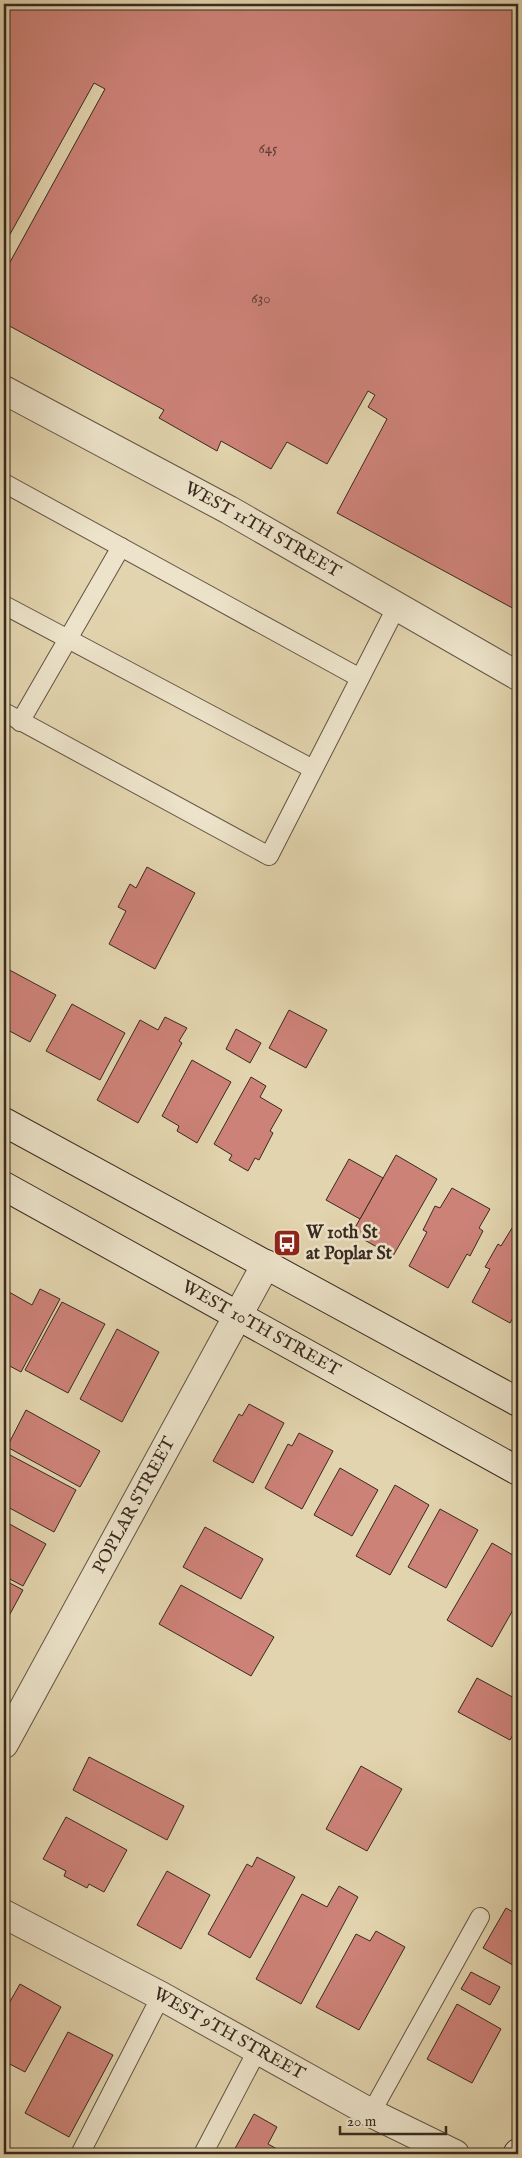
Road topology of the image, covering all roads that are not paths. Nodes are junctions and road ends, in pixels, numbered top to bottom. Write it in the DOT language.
graph roads {
  1 [pos="4,390"];
  2 [pos="4,483"];
  3 [pos="122,547"];
  4 [pos="4,605"];
  5 [pos="397,606"];
  6 [pos="68,639"];
  7 [pos="518,676"];
  8 [pos="360,678"];
  9 [pos="4,712"];
  10 [pos="20,722"];
  11 [pos="313,769"];
  12 [pos="4,1122"];
  13 [pos="4,1186"];
  14 [pos="266,1264"];
  15 [pos="239,1316"];
  16 [pos="518,1402"];
  17 [pos="518,1471"];
  18 [pos="4,1744"];
  19 [pos="4,1914"];
  20 [pos="480,1917"];
  21 [pos="162,1996"];
  22 [pos="258,2049"];
  23 [pos="372,2113"];
  24 [pos="80,2154"];
  25 [pos="203,2154"];
  26 [pos="455,2154"];
  1 -- 5 [label="street, WEST 11TH STREET"];
  2 -- 3 [label="lane"];
  3 -- 6 [label="lane"];
  3 -- 8 [label="lane"];
  4 -- 6 [label="lane"];
  5 -- 7 [label="street, WEST 11TH STREET"];
  5 -- 8 [label="lane"];
  6 -- 10 [label="lane"];
  6 -- 11 [label="lane"];
  8 -- 11 [label="lane"];
  9 -- 10 [label="lane"];
  10 -- 11 [label="lane"];
  12 -- 14 [label="street"];
  13 -- 15 [label="street, WEST 10TH STREET"];
  14 -- 15 [label="street, POPLAR STREET"];
  14 -- 16 [label="street"];
  15 -- 17 [label="street, WEST 10TH STREET"];
  15 -- 18 [label="street, POPLAR STREET"];
  19 -- 21 [label="street, WEST 9TH STREET"];
  20 -- 23 [label="lane"];
  21 -- 22 [label="street, WEST 9TH STREET"];
  21 -- 24 [label="lane"];
  22 -- 23 [label="street, WEST 9TH STREET"];
  22 -- 25 [label="lane"];
  23 -- 26 [label="street, WEST 9TH STREET"];
}
